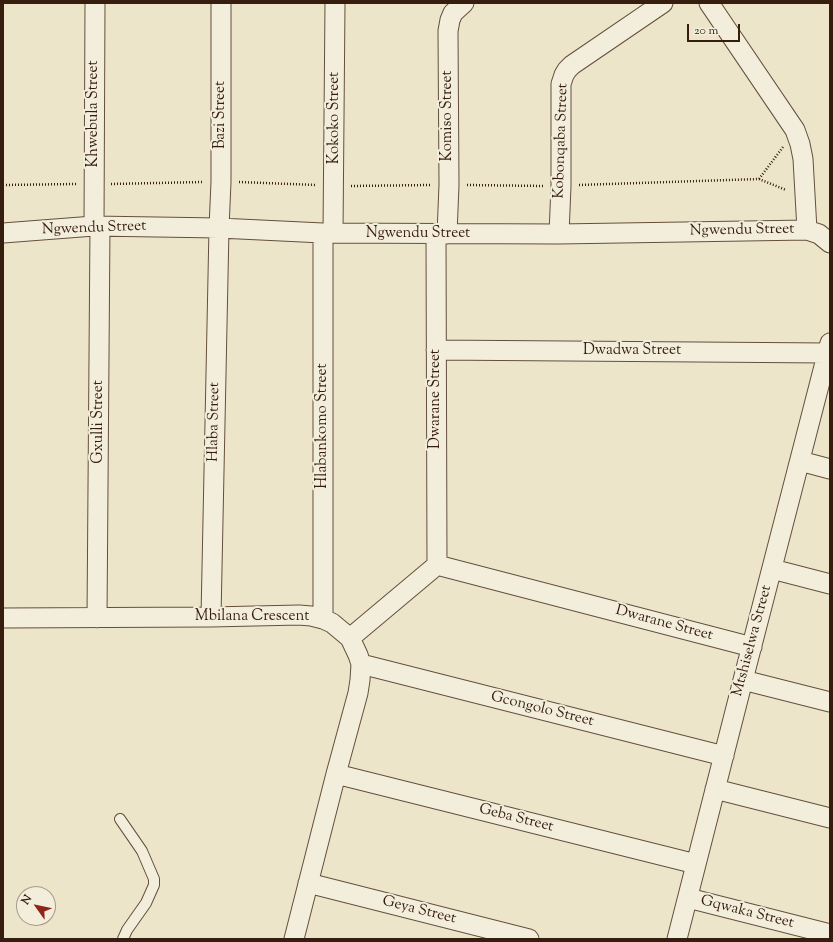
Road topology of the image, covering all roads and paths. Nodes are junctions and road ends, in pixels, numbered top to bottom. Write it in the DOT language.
graph roads {
  1 [pos="95,3"];
  2 [pos="221,3"];
  3 [pos="335,3"];
  4 [pos="464,3"];
  5 [pos="663,3"];
  6 [pos="709,3"];
  7 [pos="795,130"];
  8 [pos="759,179"];
  9 [pos="222,182"];
  10 [pos="94,184"];
  11 [pos="3,185"];
  12 [pos="449,185"];
  13 [pos="334,186"];
  14 [pos="561,186"];
  15 [pos="806,198"];
  16 [pos="97,226"];
  17 [pos="218,228"];
  18 [pos="807,230"];
  19 [pos="3,233"];
  20 [pos="328,233"];
  21 [pos="441,234"];
  22 [pos="559,234"];
  23 [pos="830,243"];
  24 [pos="829,348"];
  25 [pos="436,350"];
  26 [pos="800,461"];
  27 [pos="830,469"];
  28 [pos="437,565"];
  29 [pos="772,569"];
  30 [pos="830,584"];
  31 [pos="212,617"];
  32 [pos="3,618"];
  33 [pos="97,618"];
  34 [pos="323,619"];
  35 [pos="350,638"];
  36 [pos="752,647"];
  37 [pos="361,664"];
  38 [pos="743,680"];
  39 [pos="830,702"];
  40 [pos="724,756"];
  41 [pos="336,774"];
  42 [pos="715,789"];
  43 [pos="830,818"];
  44 [pos="120,819"];
  45 [pos="696,864"];
  46 [pos="308,883"];
  47 [pos="688,898"];
  48 [pos="830,934"];
  49 [pos="123,939"];
  50 [pos="294,939"];
  51 [pos="529,939"];
  52 [pos="678,939"];
  1 -- 10 [label="street, Khwebula Street"];
  2 -- 9 [label="street, Bazi Street"];
  3 -- 13 [label="street, Kokoko Street"];
  4 -- 12 [label="street, Komiso Street"];
  5 -- 14 [label="street, Kobonqaba Street"];
  6 -- 7 [label="street"];
  7 -- 8 [label="path"];
  7 -- 15 [label="street"];
  8 -- 14 [label="path"];
  8 -- 15 [label="path"];
  9 -- 10 [label="path"];
  9 -- 13 [label="path"];
  9 -- 17 [label="street, Bazi Street"];
  10 -- 11 [label="path"];
  10 -- 16 [label="street, Khwebula Street"];
  12 -- 13 [label="path"];
  12 -- 14 [label="path"];
  12 -- 21 [label="street, Komiso Street"];
  13 -- 20 [label="street, Kokoko Street"];
  14 -- 22 [label="street, Kobonqaba Street"];
  15 -- 18 [label="street"];
  16 -- 17 [label="street, Ngwendu Street"];
  16 -- 19 [label="street, Ngwendu Street"];
  16 -- 33 [label="street, Gxulli Street"];
  17 -- 20 [label="street, Ngwendu Street"];
  17 -- 31 [label="street, Hlaba Street"];
  18 -- 22 [label="street, Ngwendu Street"];
  18 -- 23 [label="street, Ngwendu Street"];
  20 -- 21 [label="street, Ngwendu Street"];
  20 -- 34 [label="street, Hlabankomo Street"];
  21 -- 22 [label="street, Ngwendu Street"];
  21 -- 25 [label="street, Dwarane Street"];
  24 -- 25 [label="street, Dwadwa Street"];
  24 -- 26 [label="street, Mtshiselwa Street"];
  25 -- 28 [label="street, Dwarane Street"];
  26 -- 27 [label="street"];
  26 -- 29 [label="street, Mtshiselwa Street"];
  28 -- 35 [label="street"];
  28 -- 36 [label="street, Dwarane Street"];
  29 -- 30 [label="street"];
  29 -- 36 [label="street, Mtshiselwa Street"];
  31 -- 33 [label="street, Mbilana Crescent"];
  31 -- 34 [label="street, Mbilana Crescent"];
  32 -- 33 [label="street, Mbilana Crescent"];
  34 -- 35 [label="street, Mbilana Crescent"];
  35 -- 37 [label="street, Mbilana Crescent"];
  36 -- 38 [label="street, Mtshiselwa Street"];
  37 -- 40 [label="street, Gcongolo Street"];
  37 -- 41 [label="street, Mbilana Crescent"];
  38 -- 39 [label="street"];
  38 -- 40 [label="street, Mtshiselwa Street"];
  40 -- 42 [label="street, Mtshiselwa Street"];
  41 -- 45 [label="street, Geba Street"];
  41 -- 46 [label="street, Mbilana Crescent"];
  42 -- 43 [label="street"];
  42 -- 45 [label="street, Mtshiselwa Street"];
  44 -- 49 [label="lane"];
  45 -- 47 [label="street, Mtshiselwa Street"];
  46 -- 50 [label="street, Mbilana Crescent"];
  46 -- 51 [label="street, Geya Street"];
  47 -- 48 [label="street, Gqwaka Street"];
  47 -- 52 [label="street, Mtshiselwa Street"];
}
